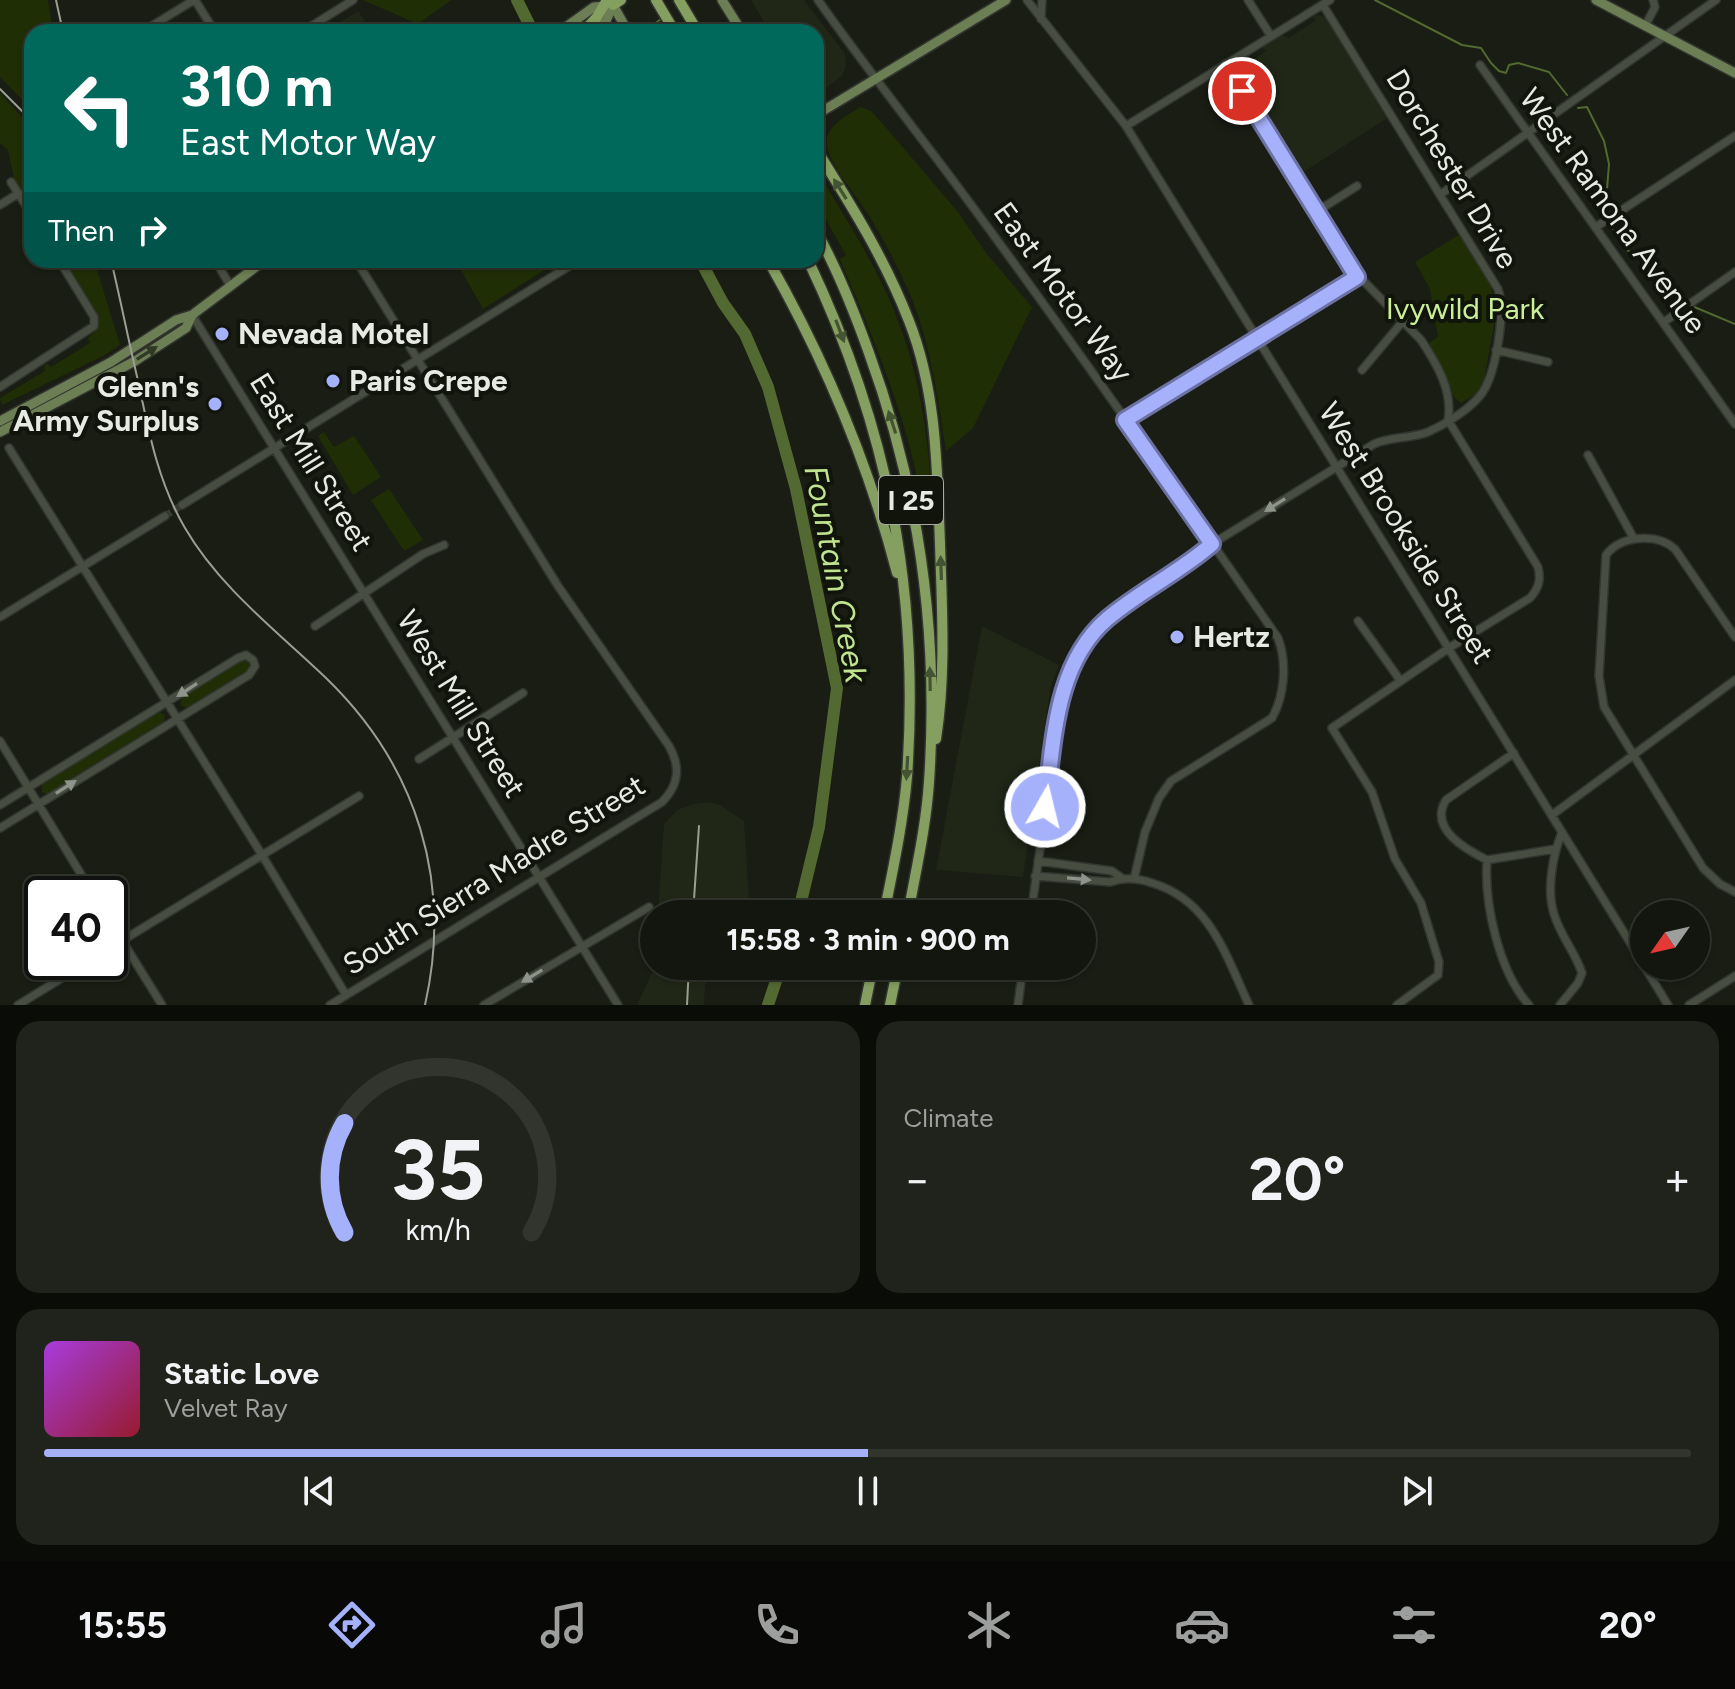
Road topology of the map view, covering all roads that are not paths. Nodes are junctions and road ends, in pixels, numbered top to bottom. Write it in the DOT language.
graph roads {
  1 [pos="195,0"];
  2 [pos="353,0"];
  3 [pos="656,0"];
  4 [pos="679,0"];
  5 [pos="818,0"];
  6 [pos="1006,0"];
  7 [pos="1027,0"];
  8 [pos="1042,0"];
  9 [pos="1248,0"];
  10 [pos="1596,0"];
  11 [pos="1653,0"];
  12 [pos="1716,0"];
  13 [pos="723,1"];
  14 [pos="611,2"];
  15 [pos="1326,2"];
  16 [pos="596,18"];
  17 [pos="1041,19"];
  18 [pos="155,24"];
  19 [pos="210,24"];
  20 [pos="315,24"];
  21 [pos="580,24"];
  22 [pos="590,24"];
  23 [pos="594,24"];
  24 [pos="623,24"];
  25 [pos="670,24"];
  26 [pos="693,24"];
  27 [pos="737,24"];
  28 [pos="1645,26"];
  29 [pos="1271,36"];
  30 [pos="1666,37"];
  31 [pos="1225,64"];
  32 [pos="1480,65"];
  33 [pos="1735,73"];
  34 [pos="874,80"];
  35 [pos="824,110"];
  36 [pos="1126,126"];
  37 [pos="1528,133"];
  38 [pos="1735,136"];
  39 [pos="824,162"];
  40 [pos="11,182"];
  41 [pos="1357,186"];
  42 [pos="19,193"];
  43 [pos="1441,194"];
  44 [pos="24,201"];
  45 [pos="0,205"];
  46 [pos="1316,212"];
  47 [pos="1596,227"];
  48 [pos="824,247"];
  49 [pos="64,268"];
  50 [pos="220,268"];
  51 [pos="255,268"];
  52 [pos="361,268"];
  53 [pos="566,268"];
  54 [pos="772,268"];
  55 [pos="812,268"];
  56 [pos="1735,272"];
  57 [pos="1357,277"];
  58 [pos="231,287"];
  59 [pos="192,315"];
  60 [pos="1403,321"];
  61 [pos="1664,322"];
  62 [pos="1258,338"];
  63 [pos="1496,350"];
  64 [pos="418,359"];
  65 [pos="1548,362"];
  66 [pos="1362,370"];
  67 [pos="0,387"];
  68 [pos="1125,420"];
  69 [pos="1448,420"];
  70 [pos="0,421"];
  71 [pos="1735,424"];
  72 [pos="0,432"];
  73 [pos="9,448"];
  74 [pos="275,448"];
  75 [pos="1588,455"];
  76 [pos="1338,466"];
  77 [pos="182,505"];
  78 [pos="165,516"];
  79 [pos="1634,539"];
  80 [pos="1212,544"];
  81 [pos="444,545"];
  82 [pos="83,566"];
  83 [pos="363,592"];
  84 [pos="906,606"];
  85 [pos="0,617"];
  86 [pos="1358,621"];
  87 [pos="315,626"];
  88 [pos="1735,637"];
  89 [pos="1449,648"];
  90 [pos="1400,680"];
  91 [pos="1735,680"];
  92 [pos="523,693"];
  93 [pos="167,703"];
  94 [pos="177,719"];
  95 [pos="452,738"];
  96 [pos="0,741"];
  97 [pos="1514,753"];
  98 [pos="1633,756"];
  99 [pos="419,759"];
  100 [pos="929,785"];
  101 [pos="28,787"];
  102 [pos="359,796"];
  103 [pos="39,804"];
  104 [pos="0,805"];
  105 [pos="1552,815"];
  106 [pos="0,828"];
  107 [pos="1562,832"];
  108 [pos="1555,849"];
  109 [pos="262,855"];
  110 [pos="1487,860"];
  111 [pos="1038,861"];
  112 [pos="82,876"];
  113 [pos="539,876"];
  114 [pos="1035,876"];
  115 [pos="1122,878"];
  116 [pos="1134,879"];
  117 [pos="1735,892"];
  118 [pos="887,900"];
  119 [pos="910,900"];
  120 [pos="1032,900"];
  121 [pos="640,912"];
  122 [pos="128,937"];
  123 [pos="1630,943"];
  124 [pos="580,948"];
  125 [pos="128,951"];
  126 [pos="1735,976"];
  127 [pos="59,980"];
  128 [pos="870,980"];
  129 [pos="895,980"];
  130 [pos="1021,980"];
  131 [pos="1652,980"];
  132 [pos="346,995"];
  133 [pos="1665,1003"];
  134 [pos="18,1005"];
  135 [pos="162,1005"];
  136 [pos="330,1005"];
  137 [pos="484,1005"];
  138 [pos="618,1005"];
  139 [pos="865,1005"];
  140 [pos="890,1005"];
  141 [pos="1018,1005"];
  142 [pos="1249,1005"];
  143 [pos="1397,1005"];
  144 [pos="1529,1005"];
  145 [pos="1560,1005"];
  146 [pos="1689,1005"];
  1 -- 18 [label="street"];
  1 -- 19 [label="street"];
  2 -- 20 [label="street"];
  3 -- 25 [label="highway"];
  4 -- 26 [label="highway"];
  5 -- 34 [label="street, East Motor Way"];
  6 -- 34 [label="main road"];
  7 -- 17 [label="street, West Brookside Street"];
  8 -- 17 [label="street"];
  9 -- 29 [label="street"];
  10 -- 28 [label="main road"];
  11 -- 28 [label="street"];
  12 -- 30 [label="street"];
  13 -- 27 [label="main road"];
  14 -- 16 [label="highway"];
  14 -- 24 [label="main road"];
  15 -- 29 [label="street"];
  15 -- 43 [label="street, Dorchester Drive"];
  16 -- 21 [label="main road"];
  16 -- 22 [label="highway"];
  16 -- 23 [label="main road"];
  17 -- 36 [label="street, West Brookside Street"];
  28 -- 30 [label="main road"];
  29 -- 31 [label="street"];
  30 -- 33 [label="main road"];
  30 -- 37 [label="street"];
  31 -- 36 [label="street"];
  31 -- 46 [label="street"];
  32 -- 37 [label="street, West Ramona Avenue"];
  34 -- 35 [label="main road"];
  34 -- 68 [label="street, East Motor Way"];
  36 -- 62 [label="street, West Brookside Street"];
  37 -- 43 [label="street"];
  37 -- 47 [label="street, West Ramona Avenue"];
  38 -- 47 [label="street"];
  100 -- 39 [label="highway, one-way"];
  40 -- 42 [label="street"];
  41 -- 46 [label="street"];
  42 -- 44 [label="street"];
  42 -- 45 [label="street"];
  43 -- 63 [label="street, Dorchester Drive"];
  46 -- 57 [label="street"];
  47 -- 61 [label="street, West Ramona Avenue"];
  100 -- 48 [label="highway, I 25, one-way"];
  49 -- 67 [label="street"];
  50 -- 58 [label="street"];
  51 -- 58 [label="main road"];
  52 -- 64 [label="street"];
  53 -- 64 [label="street"];
  54 -- 84 [label="highway"];
  55 -- 84 [label="highway, I 25, one-way"];
  56 -- 61 [label="street"];
  57 -- 60 [label="street"];
  57 -- 62 [label="street"];
  58 -- 59 [label="main road"];
  59 -- 70 [label="main road"];
  72 -- 59 [label="main road, one-way"];
  59 -- 74 [label="street, East Mill Street"];
  60 -- 66 [label="street"];
  60 -- 69 [label="street"];
  61 -- 71 [label="street, West Ramona Avenue"];
  62 -- 68 [label="street"];
  62 -- 76 [label="street, West Brookside Street"];
  63 -- 65 [label="street"];
  63 -- 69 [label="street, Dorchester Drive"];
  64 -- 74 [label="street"];
  64 -- 113 [label="street, South Sierra Madre Street"];
  68 -- 80 [label="street, East Motor Way"];
  69 -- 76 [label="street, Dorchester Drive"];
  69 -- 89 [label="street"];
  73 -- 82 [label="street"];
  74 -- 77 [label="street"];
  74 -- 83 [label="street, East Mill Street"];
  75 -- 79 [label="street"];
  76 -- 80 [label="street, Dorchester Drive, one-way"];
  76 -- 89 [label="street, West Brookside Street"];
  78 -- 82 [label="street"];
  79 -- 88 [label="street"];
  79 -- 98 [label="street"];
  80 -- 111 [label="street, Dorchester Drive"];
  80 -- 116 [label="street, East Motor Way"];
  81 -- 83 [label="street"];
  82 -- 85 [label="street"];
  82 -- 93 [label="street"];
  83 -- 87 [label="street"];
  83 -- 95 [label="street, West Mill Street"];
  84 -- 118 [label="highway, I 25, one-way"];
  86 -- 90 [label="street"];
  89 -- 90 [label="street"];
  89 -- 97 [label="street, West Brookside Street"];
  90 -- 143 [label="street"];
  91 -- 98 [label="street"];
  92 -- 95 [label="street"];
  93 -- 94 [label="street"];
  94 -- 93 [label="street, one-way"];
  93 -- 101 [label="street"];
  103 -- 94 [label="street, one-way"];
  94 -- 109 [label="street"];
  95 -- 99 [label="street"];
  95 -- 113 [label="street, West Mill Street"];
  96 -- 101 [label="street"];
  97 -- 105 [label="street, West Brookside Street"];
  97 -- 110 [label="street"];
  98 -- 105 [label="street"];
  98 -- 117 [label="street"];
  100 -- 119 [label="highway, I 25"];
  101 -- 103 [label="street"];
  101 -- 104 [label="street"];
  102 -- 109 [label="street"];
  103 -- 106 [label="street"];
  103 -- 112 [label="street"];
  105 -- 107 [label="street, West Brookside Street"];
  107 -- 108 [label="street"];
  107 -- 123 [label="street, West Brookside Street"];
  108 -- 110 [label="street"];
  108 -- 145 [label="street"];
  109 -- 122 [label="street"];
  109 -- 132 [label="street"];
  110 -- 144 [label="street"];
  111 -- 114 [label="street, Dorchester Drive"];
  111 -- 115 [label="street"];
  113 -- 124 [label="street, West Mill Street"];
  113 -- 132 [label="street, South Sierra Madre Street"];
  114 -- 115 [label="street, one-way"];
  114 -- 120 [label="street, Dorchester Drive"];
  115 -- 116 [label="street"];
  116 -- 142 [label="street"];
  121 -- 124 [label="street"];
  124 -- 137 [label="street, one-way"];
  124 -- 138 [label="street, West Mill Street"];
  125 -- 135 [label="street"];
  126 -- 146 [label="street"];
  127 -- 134 [label="street"];
  128 -- 139 [label="highway"];
  129 -- 140 [label="highway"];
  130 -- 141 [label="street"];
  131 -- 133 [label="street, West Brookside Street"];
  132 -- 136 [label="street, South Sierra Madre Street"];
}
